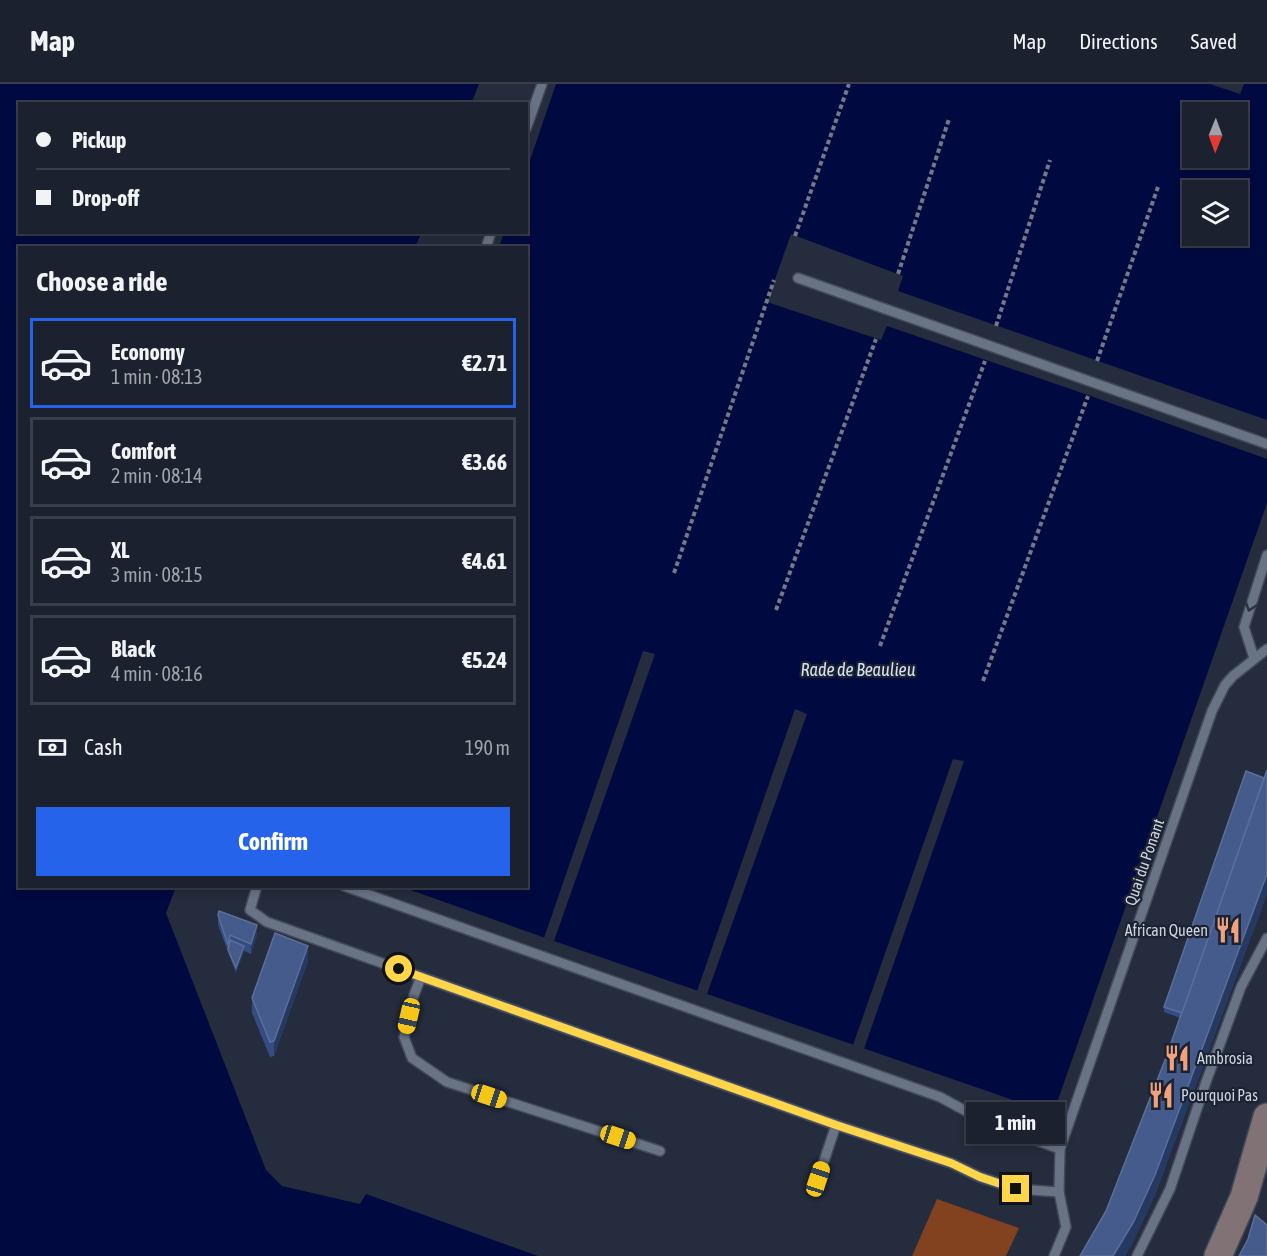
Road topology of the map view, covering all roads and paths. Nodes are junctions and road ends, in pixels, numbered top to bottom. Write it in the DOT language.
graph roads {
  1 [pos="542,84"];
  2 [pos="849,84"];
  3 [pos="949,119"];
  4 [pos="528,123"];
  5 [pos="1050,160"];
  6 [pos="1158,187"];
  7 [pos="795,236"];
  8 [pos="898,274"];
  9 [pos="798,278"];
  10 [pos="774,280"];
  11 [pos="996,326"];
  12 [pos="876,339"];
  13 [pos="985,360"];
  14 [pos="1097,361"];
  15 [pos="1088,395"];
  16 [pos="1267,444"];
  17 [pos="1267,555"];
  18 [pos="674,573"];
  19 [pos="776,610"];
  20 [pos="880,646"];
  21 [pos="1267,649"];
  22 [pos="1254,658"];
  23 [pos="983,681"];
  24 [pos="256,888"];
  25 [pos="350,888"];
  26 [pos="1267,938"];
  27 [pos="421,977"];
  28 [pos="1267,1117"];
  29 [pos="836,1125"];
  30 [pos="1060,1149"];
  31 [pos="660,1151"];
  32 [pos="818,1179"];
  33 [pos="1059,1192"];
  34 [pos="1054,1256"];
  35 [pos="1137,1256"];
  36 [pos="1218,1256"];
  1 -- 4 [label="lane"];
  2 -- 7 [label="path"];
  3 -- 8 [label="path"];
  5 -- 11 [label="path"];
  6 -- 14 [label="path"];
  9 -- 16 [label="lane"];
  10 -- 18 [label="path"];
  12 -- 19 [label="path"];
  13 -- 20 [label="path"];
  15 -- 23 [label="path"];
  17 -- 22 [label="lane, one-way"];
  21 -- 22 [label="lane, Quai du Ponant"];
  22 -- 30 [label="lane, Quai du Ponant"];
  24 -- 27 [label="lane"];
  25 -- 30 [label="lane"];
  26 -- 35 [label="lane"];
  27 -- 29 [label="lane"];
  27 -- 31 [label="lane"];
  28 -- 36 [label="main road"];
  29 -- 32 [label="lane"];
  29 -- 33 [label="lane"];
  30 -- 33 [label="lane, Quai du Ponant"];
  33 -- 34 [label="lane, Quai du Ponant"];
}
